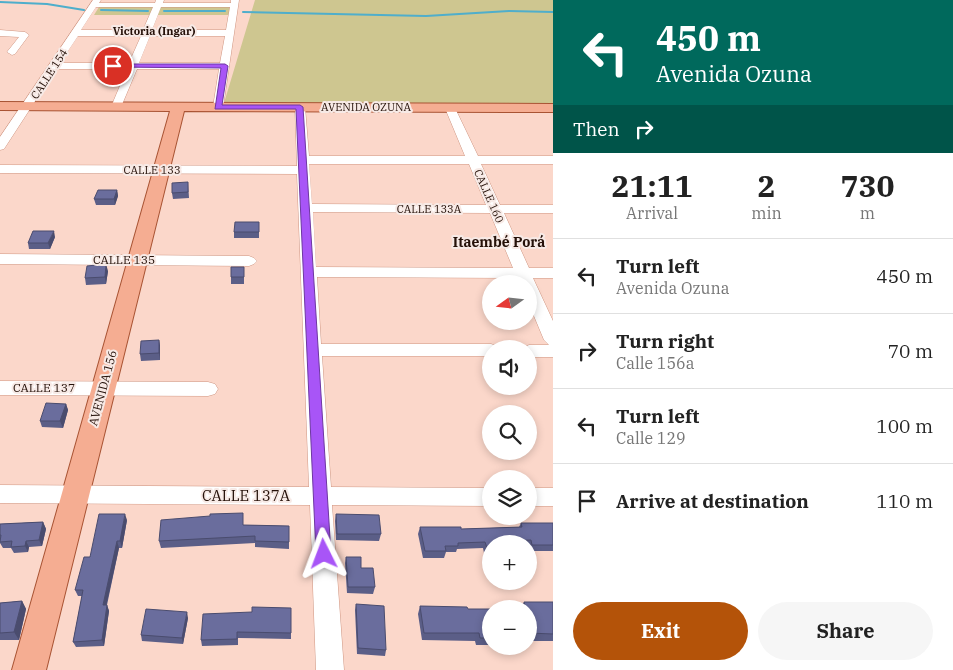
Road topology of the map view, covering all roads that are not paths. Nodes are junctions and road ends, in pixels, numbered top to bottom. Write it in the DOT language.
graph roads {
  1 [pos="95,3"];
  2 [pos="159,3"];
  3 [pos="235,3"];
  4 [pos="76,32"];
  5 [pos="147,32"];
  6 [pos="0,33"];
  7 [pos="230,33"];
  8 [pos="12,52"];
  9 [pos="54,66"];
  10 [pos="133,66"];
  11 [pos="225,66"];
  12 [pos="0,106"];
  13 [pos="28,106"];
  14 [pos="116,107"];
  15 [pos="178,107"];
  16 [pos="218,107"];
  17 [pos="300,107"];
  18 [pos="450,108"];
  19 [pos="553,108"];
  20 [pos="0,146"];
  21 [pos="473,160"];
  22 [pos="553,160"];
  23 [pos="303,165"];
  24 [pos="0,169"];
  25 [pos="161,170"];
  26 [pos="305,208"];
  27 [pos="495,209"];
  28 [pos="553,209"];
  29 [pos="0,260"];
  30 [pos="137,260"];
  31 [pos="249,261"];
  32 [pos="309,272"];
  33 [pos="553,273"];
  34 [pos="523,275"];
  35 [pos="538,277"];
  36 [pos="482,279"];
  37 [pos="538,307"];
  38 [pos="553,340"];
  39 [pos="313,350"];
  40 [pos="482,350"];
  41 [pos="537,351"];
  42 [pos="553,351"];
  43 [pos="0,388"];
  44 [pos="103,388"];
  45 [pos="208,389"];
  46 [pos="0,494"];
  47 [pos="75,495"];
  48 [pos="320,496"];
  49 [pos="482,497"];
  50 [pos="537,497"];
  51 [pos="553,497"];
  52 [pos="28,670"];
  53 [pos="330,670"];
  1 -- 2 [label="street"];
  1 -- 4 [label="street, CALLE 154"];
  2 -- 3 [label="street"];
  2 -- 5 [label="street"];
  3 -- 7 [label="street"];
  4 -- 5 [label="street"];
  4 -- 9 [label="street, CALLE 154"];
  5 -- 7 [label="street"];
  5 -- 10 [label="street"];
  6 -- 8 [label="street"];
  7 -- 11 [label="street"];
  9 -- 10 [label="street"];
  9 -- 13 [label="street, CALLE 154"];
  10 -- 11 [label="street"];
  10 -- 14 [label="street"];
  11 -- 16 [label="street"];
  12 -- 13 [label="main road, AVENIDA OZUNA"];
  13 -- 14 [label="main road, AVENIDA OZUNA"];
  13 -- 20 [label="street, CALLE 154"];
  14 -- 15 [label="main road, AVENIDA OZUNA"];
  15 -- 16 [label="main road, AVENIDA OZUNA"];
  15 -- 25 [label="main road, AVENIDA 156"];
  16 -- 17 [label="main road, AVENIDA OZUNA"];
  17 -- 18 [label="main road, AVENIDA OZUNA"];
  17 -- 23 [label="street"];
  18 -- 19 [label="main road, AVENIDA OZUNA"];
  18 -- 21 [label="street, CALLE 160"];
  21 -- 22 [label="street, CALLE 133"];
  21 -- 23 [label="street, CALLE 133"];
  21 -- 27 [label="street, CALLE 160"];
  23 -- 25 [label="street, CALLE 133"];
  23 -- 26 [label="street"];
  24 -- 25 [label="street, CALLE 133"];
  25 -- 30 [label="main road, AVENIDA 156"];
  26 -- 27 [label="street, CALLE 133A"];
  26 -- 32 [label="street"];
  27 -- 28 [label="street, CALLE 133A"];
  27 -- 34 [label="street, CALLE 160"];
  29 -- 30 [label="street, CALLE 135"];
  30 -- 31 [label="street, CALLE 135"];
  30 -- 44 [label="main road, AVENIDA 156"];
  32 -- 36 [label="street"];
  32 -- 39 [label="street"];
  33 -- 35 [label="street"];
  37 -- 38 [label="street, CALLE 160"];
  39 -- 40 [label="street"];
  39 -- 48 [label="street"];
  41 -- 42 [label="street"];
  43 -- 44 [label="street, CALLE 137"];
  44 -- 45 [label="street, CALLE 137"];
  44 -- 47 [label="main road, AVENIDA 156"];
  46 -- 47 [label="street, CALLE 137A"];
  47 -- 48 [label="street, CALLE 137A"];
  47 -- 52 [label="main road, AVENIDA 156"];
  48 -- 49 [label="street, CALLE 137A"];
  48 -- 53 [label="street"];
  50 -- 51 [label="street"];
}
